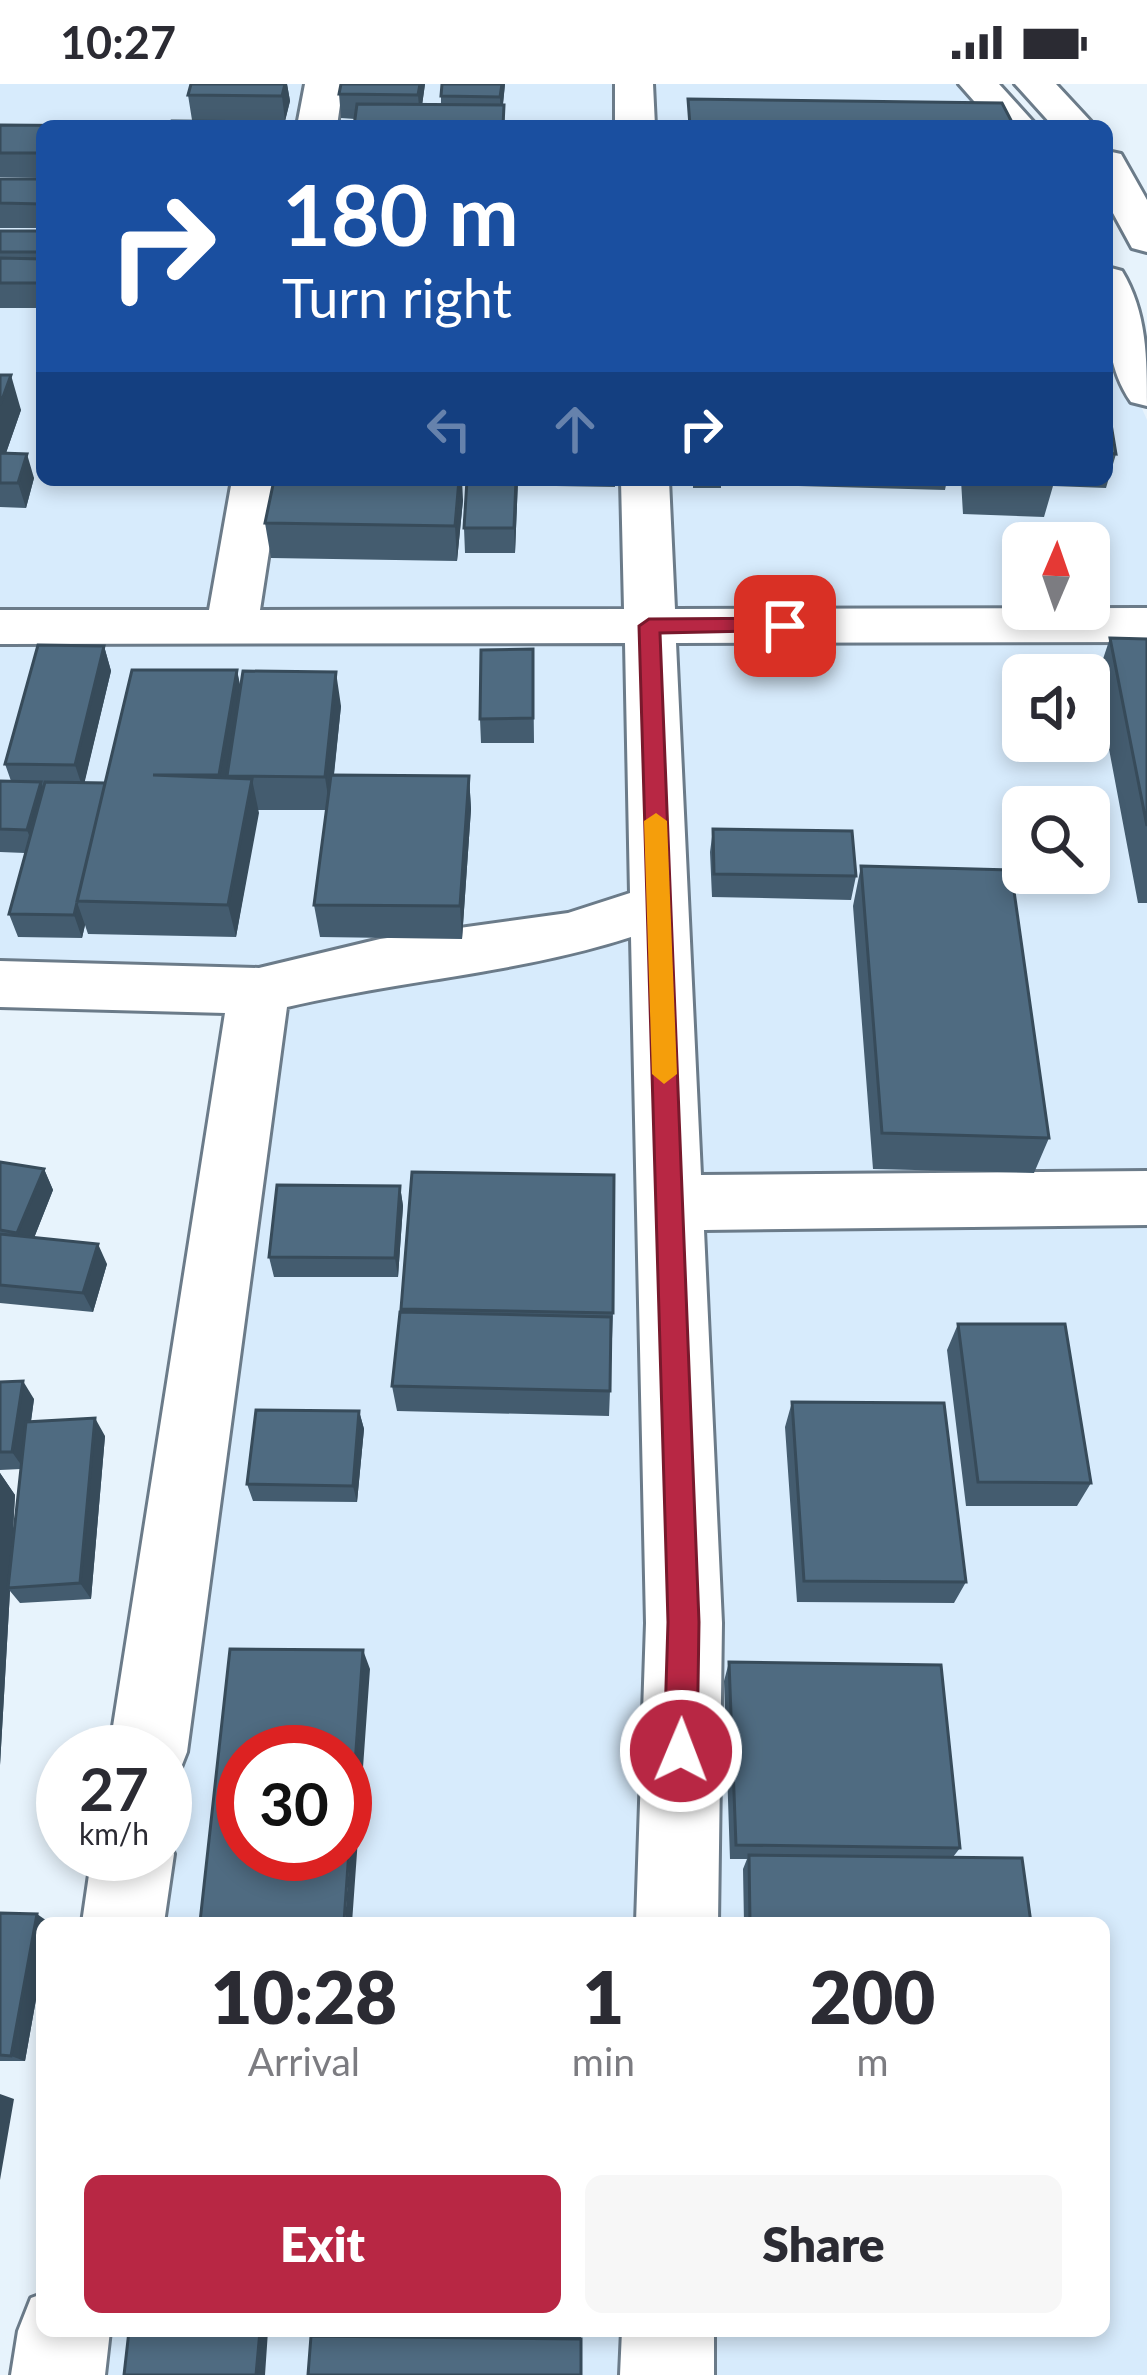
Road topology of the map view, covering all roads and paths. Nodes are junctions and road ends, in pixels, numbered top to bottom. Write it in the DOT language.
graph roads {
  1 [pos="324,84"];
  2 [pos="634,84"];
  3 [pos="978,84"];
  4 [pos="1034,84"];
  5 [pos="318,120"];
  6 [pos="635,120"];
  7 [pos="1011,120"];
  8 [pos="1069,120"];
  9 [pos="1113,174"];
  10 [pos="1147,238"];
  11 [pos="1113,297"];
  12 [pos="1147,392"];
  13 [pos="255,486"];
  14 [pos="645,486"];
  15 [pos="1147,625"];
  16 [pos="649,626"];
  17 [pos="0,627"];
  18 [pos="232,627"];
  19 [pos="658,906"];
  20 [pos="0,984"];
  21 [pos="259,991"];
  22 [pos="1147,1198"];
  23 [pos="669,1203"];
  24 [pos="152,1725"];
  25 [pos="130,1881"];
  26 [pos="124,1917"];
  27 [pos="677,1917"];
  28 [pos="63,2337"];
  29 [pos="668,2337"];
  30 [pos="58,2375"];
  31 [pos="667,2375"];
  1 -- 5 [label="street"];
  2 -- 6 [label="street"];
  3 -- 7 [label="street"];
  4 -- 8 [label="street"];
  9 -- 10 [label="street"];
  11 -- 12 [label="street"];
  13 -- 18 [label="street"];
  14 -- 16 [label="street"];
  15 -- 16 [label="street"];
  16 -- 18 [label="street"];
  16 -- 19 [label="street"];
  17 -- 18 [label="street"];
  19 -- 21 [label="street"];
  19 -- 23 [label="street"];
  20 -- 21 [label="street"];
  21 -- 24 [label="street"];
  22 -- 23 [label="street"];
  23 -- 27 [label="street"];
  25 -- 26 [label="street"];
  28 -- 30 [label="street"];
  29 -- 31 [label="street"];
}
